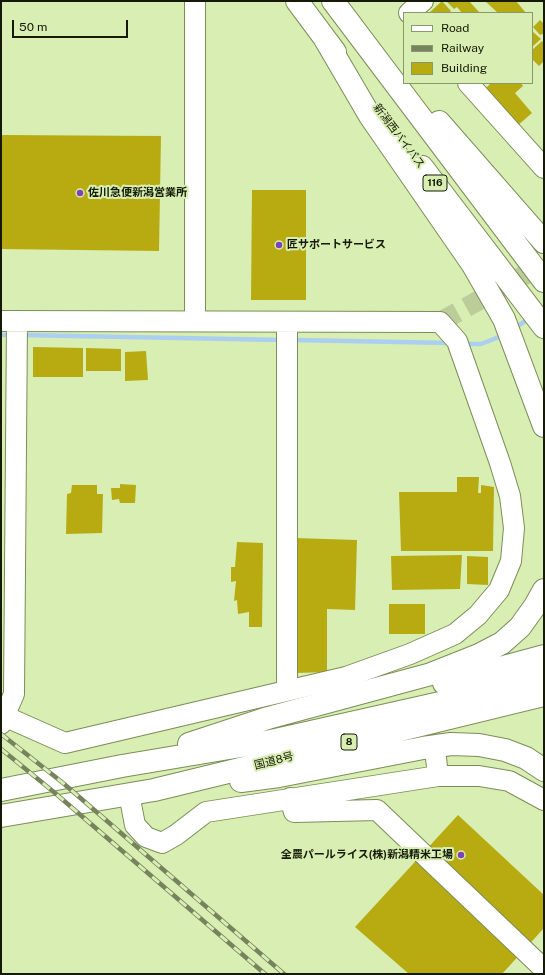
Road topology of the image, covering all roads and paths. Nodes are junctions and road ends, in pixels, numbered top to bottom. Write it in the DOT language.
graph roads {
  1 [pos="195,1"];
  2 [pos="298,1"];
  3 [pos="333,1"];
  4 [pos="398,1"];
  5 [pos="423,1"];
  6 [pos="407,12"];
  7 [pos="409,12"];
  8 [pos="350,25"];
  9 [pos="325,39"];
  10 [pos="403,82"];
  11 [pos="404,84"];
  12 [pos="469,84"];
  13 [pos="544,168"];
  14 [pos="544,242"];
  15 [pos="544,281"];
  16 [pos="195,320"];
  17 [pos="9,321"];
  18 [pos="287,322"];
  19 [pos="544,327"];
  20 [pos="544,426"];
  21 [pos="544,590"];
  22 [pos="544,656"];
  23 [pos="544,677"];
  24 [pos="287,690"];
  25 [pos="544,695"];
  26 [pos="2,720"];
  27 [pos="167,759"];
  28 [pos="122,766"];
  29 [pos="544,770"];
  30 [pos="1,790"];
  31 [pos="154,790"];
  32 [pos="129,794"];
  33 [pos="290,798"];
  34 [pos="544,800"];
  35 [pos="1,816"];
  36 [pos="544,969"];
  1 -- 16 [label="street"];
  2 -- 9 [label="highway, 新潟西バイパス / 116"];
  3 -- 8 [label="highway, 116"];
  4 -- 6 [label="street"];
  5 -- 7 [label="street"];
  8 -- 10 [label="highway, 116"];
  8 -- 15 [label="highway, 116"];
  9 -- 19 [label="highway, 新潟西バイパス / 116"];
  9 -- 20 [label="highway"];
  11 -- 14 [label="highway, 116"];
  12 -- 13 [label="street"];
  16 -- 17 [label="street"];
  16 -- 18 [label="street"];
  17 -- 26 [label="street"];
  18 -- 24 [label="street"];
  18 -- 24 [label="street"];
  21 -- 28 [label="highway"];
  22 -- 27 [label="highway, 8"];
  23 -- 27 [label="highway, 国道8号 / 8"];
  24 -- 26 [label="street"];
  25 -- 31 [label="highway, 国道8号 / 8"];
  27 -- 28 [label="highway, 国道8号 / 8"];
  28 -- 30 [label="highway, 国道8号 / 8"];
  29 -- 31 [label="highway, 8"];
  31 -- 32 [label="highway, 国道8号 / 8"];
  32 -- 33 [label="street"];
  32 -- 35 [label="highway, 国道8号 / 8"];
  33 -- 34 [label="street"];
  33 -- 36 [label="street"];
}
